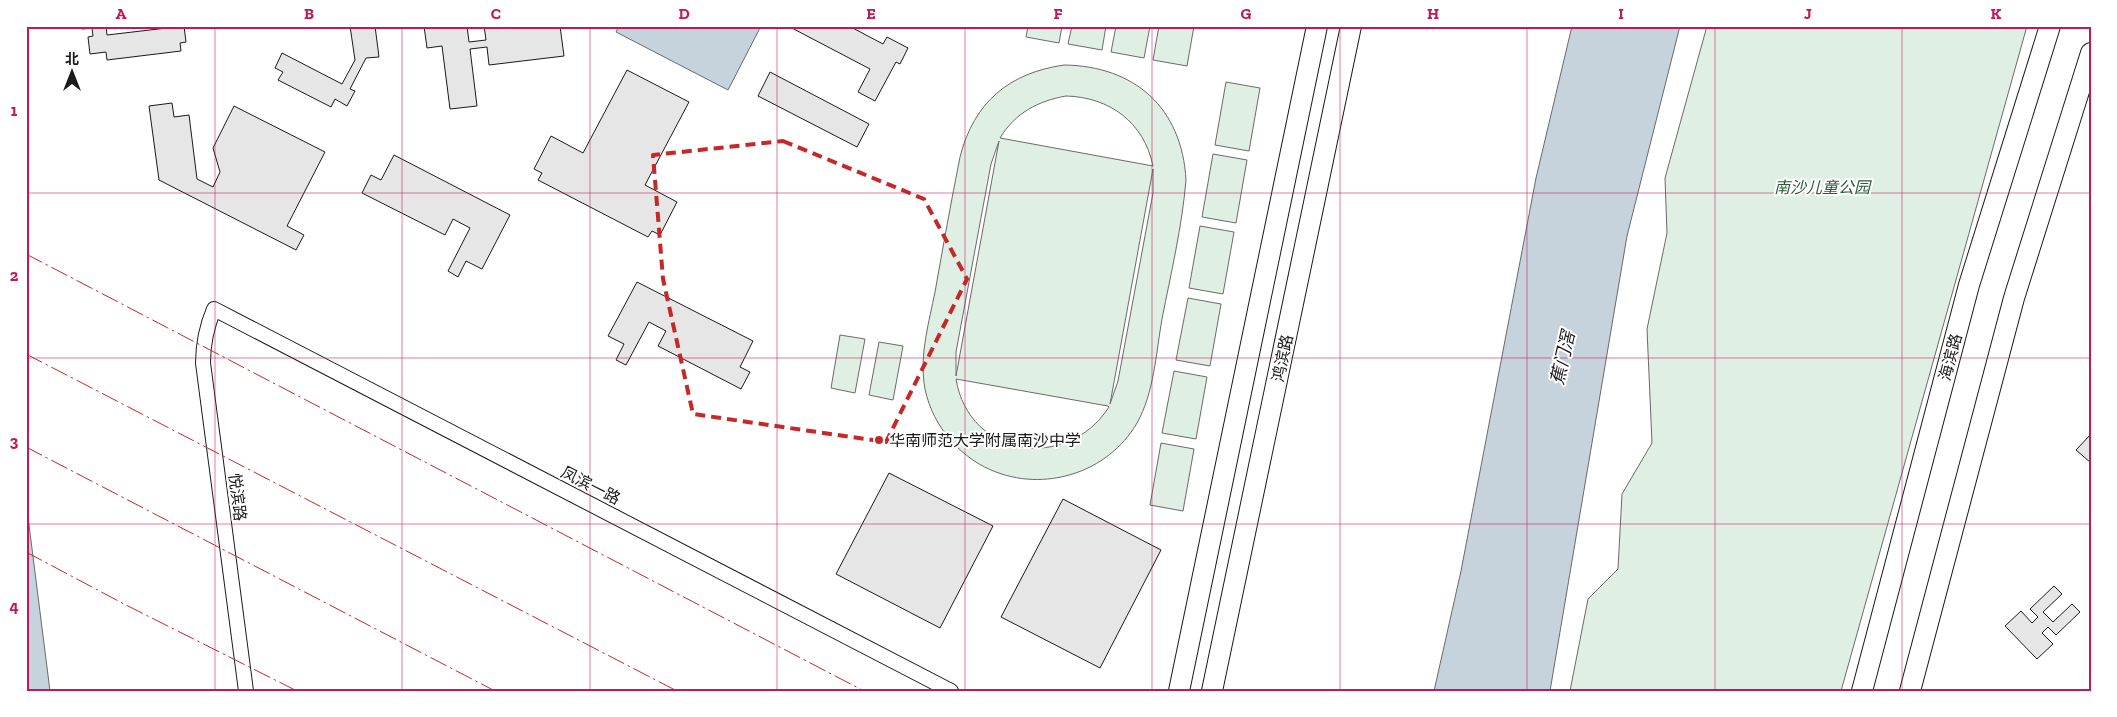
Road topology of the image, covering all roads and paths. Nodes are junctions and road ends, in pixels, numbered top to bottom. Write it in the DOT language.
graph roads {
  1 [pos="1317,26"];
  2 [pos="1351,26"];
  3 [pos="2050,26"];
  4 [pos="2091,53"];
  5 [pos="214,309"];
  6 [pos="246,691"];
  7 [pos="951,691"];
  8 [pos="1179,691"];
  9 [pos="1212,691"];
  10 [pos="1862,691"];
  11 [pos="1910,691"];
  1 -- 8 [label="street, 鸿滨路"];
  2 -- 9 [label="street, 鸿滨路"];
  3 -- 10 [label="street, 海滨路"];
  4 -- 11 [label="street"];
  5 -- 6 [label="street, 悦滨路"];
  5 -- 7 [label="street, 凤滨一路"];
}
